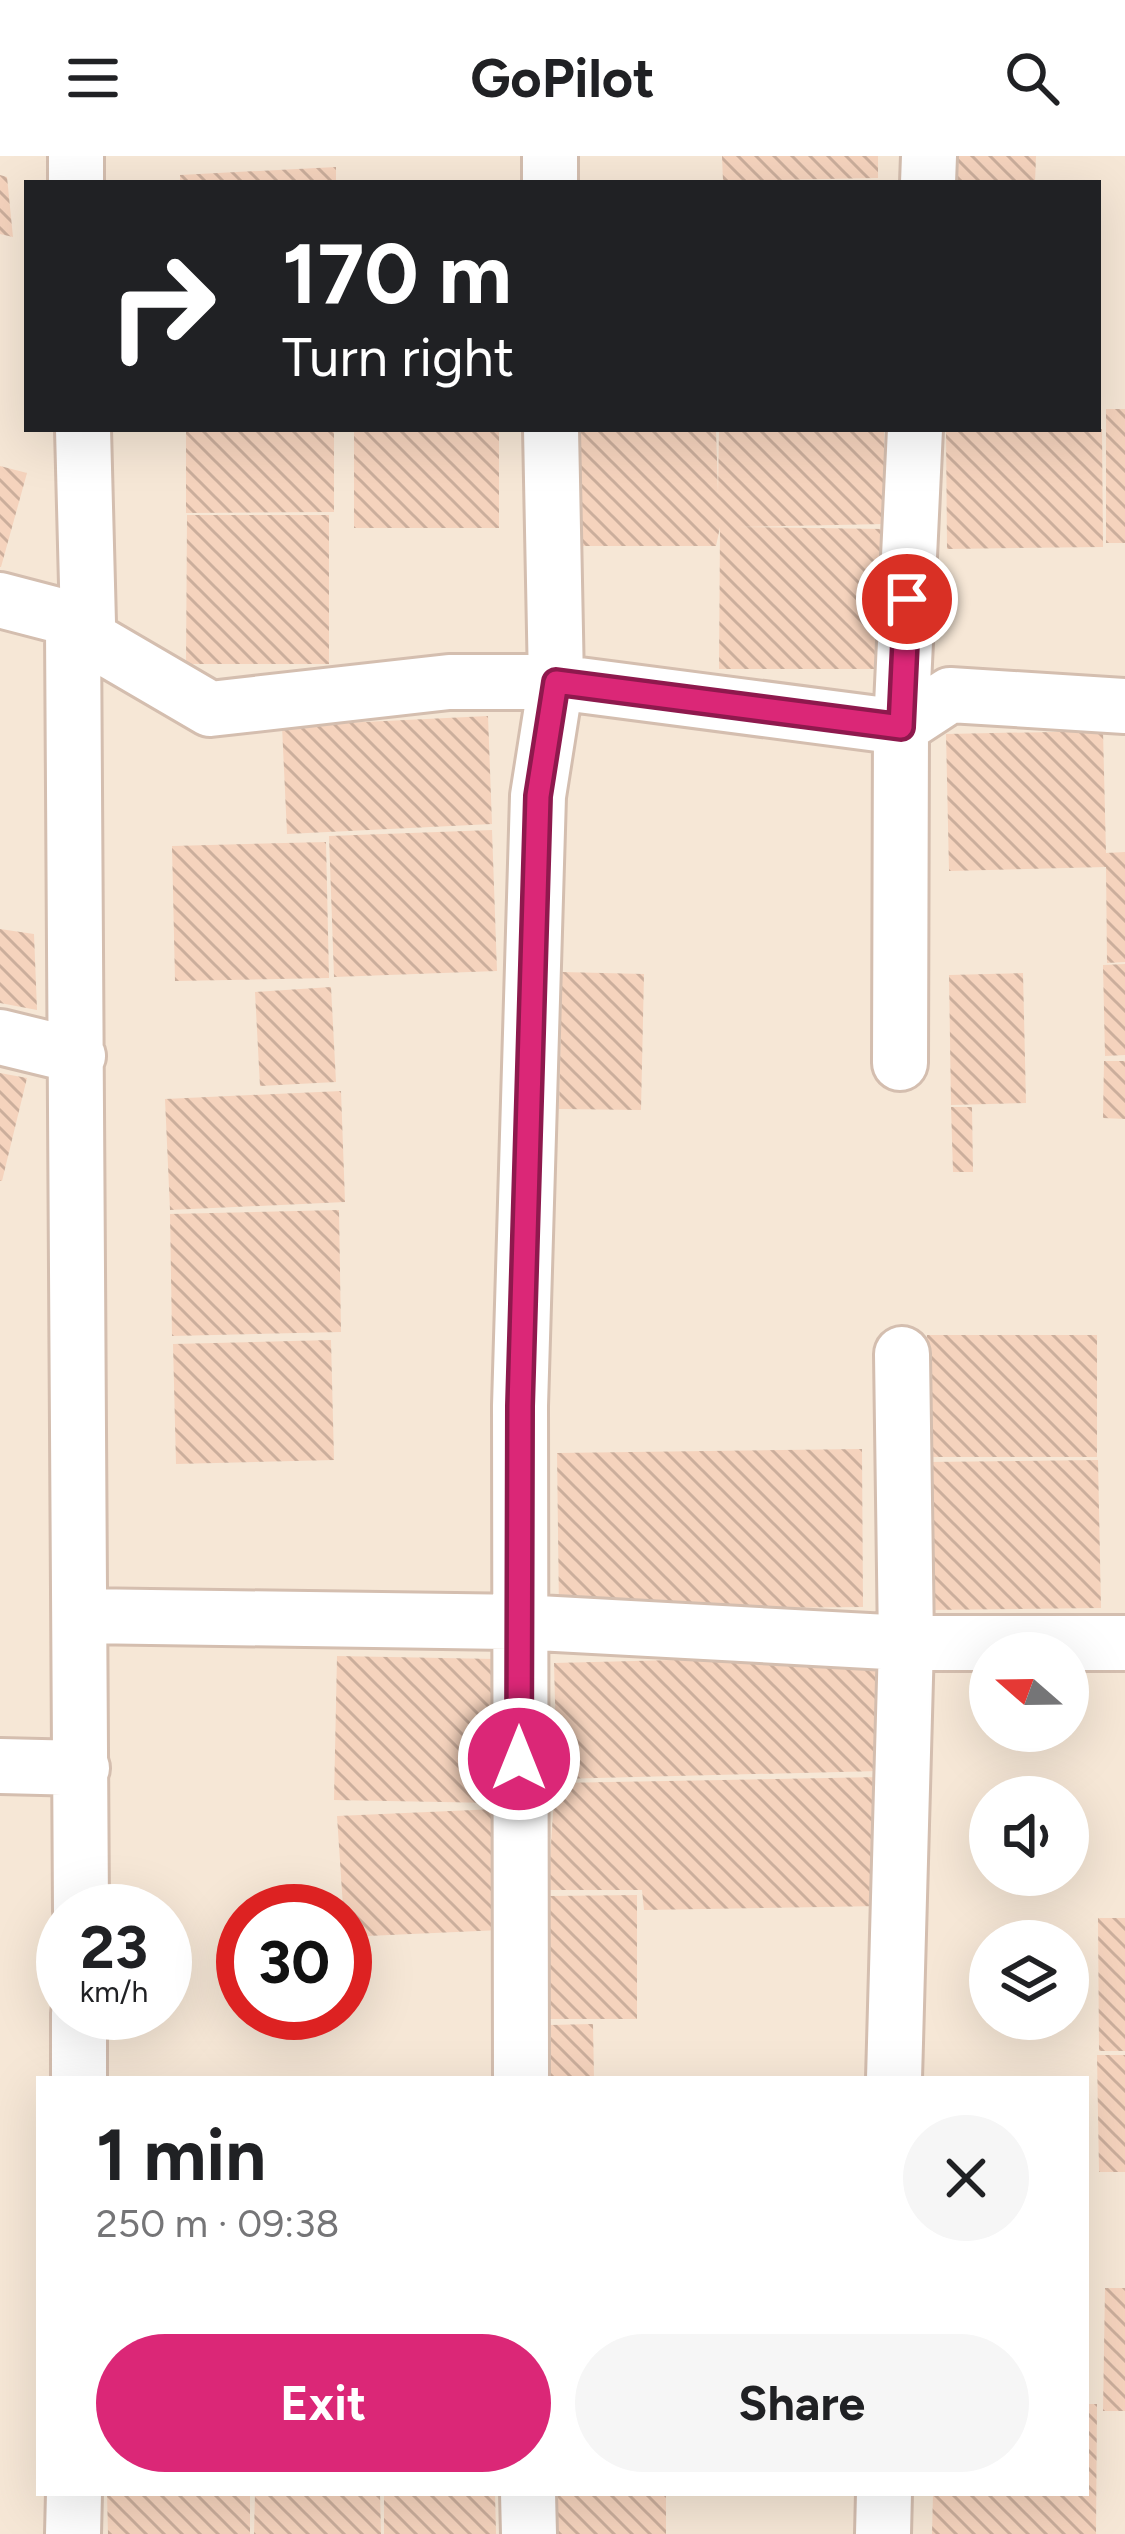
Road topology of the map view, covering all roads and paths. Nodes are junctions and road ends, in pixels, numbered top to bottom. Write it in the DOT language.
graph roads {
  1 [pos="83,432"];
  2 [pos="551,432"];
  3 [pos="916,432"];
  4 [pos="0,600"];
  5 [pos="80,626"];
  6 [pos="556,682"];
  7 [pos="1125,706"];
  8 [pos="901,727"];
  9 [pos="0,1037"];
  10 [pos="78,1056"];
  11 [pos="900,1063"];
  12 [pos="902,1354"];
  13 [pos="81,1616"];
  14 [pos="519,1622"];
  15 [pos="906,1643"];
  16 [pos="1125,1643"];
  17 [pos="0,1766"];
  18 [pos="82,1768"];
  19 [pos="80,1884"];
  20 [pos="80,2040"];
  21 [pos="79,2076"];
  22 [pos="521,2076"];
  23 [pos="895,2076"];
  24 [pos="74,2496"];
  25 [pos="528,2496"];
  26 [pos="884,2496"];
  27 [pos="73,2534"];
  28 [pos="529,2534"];
  29 [pos="883,2534"];
  1 -- 5 [label="street"];
  2 -- 6 [label="street"];
  3 -- 8 [label="street"];
  4 -- 5 [label="street"];
  5 -- 6 [label="street"];
  5 -- 10 [label="street"];
  6 -- 8 [label="street"];
  6 -- 14 [label="street"];
  7 -- 8 [label="street"];
  8 -- 11 [label="street"];
  9 -- 10 [label="street"];
  10 -- 13 [label="street"];
  12 -- 15 [label="street"];
  13 -- 14 [label="street"];
  13 -- 18 [label="street"];
  14 -- 15 [label="street"];
  14 -- 22 [label="street"];
  15 -- 16 [label="street"];
  15 -- 23 [label="street"];
  17 -- 18 [label="street"];
  18 -- 19 [label="street"];
  20 -- 21 [label="street"];
  24 -- 27 [label="street"];
  25 -- 28 [label="street"];
  26 -- 29 [label="street"];
}
